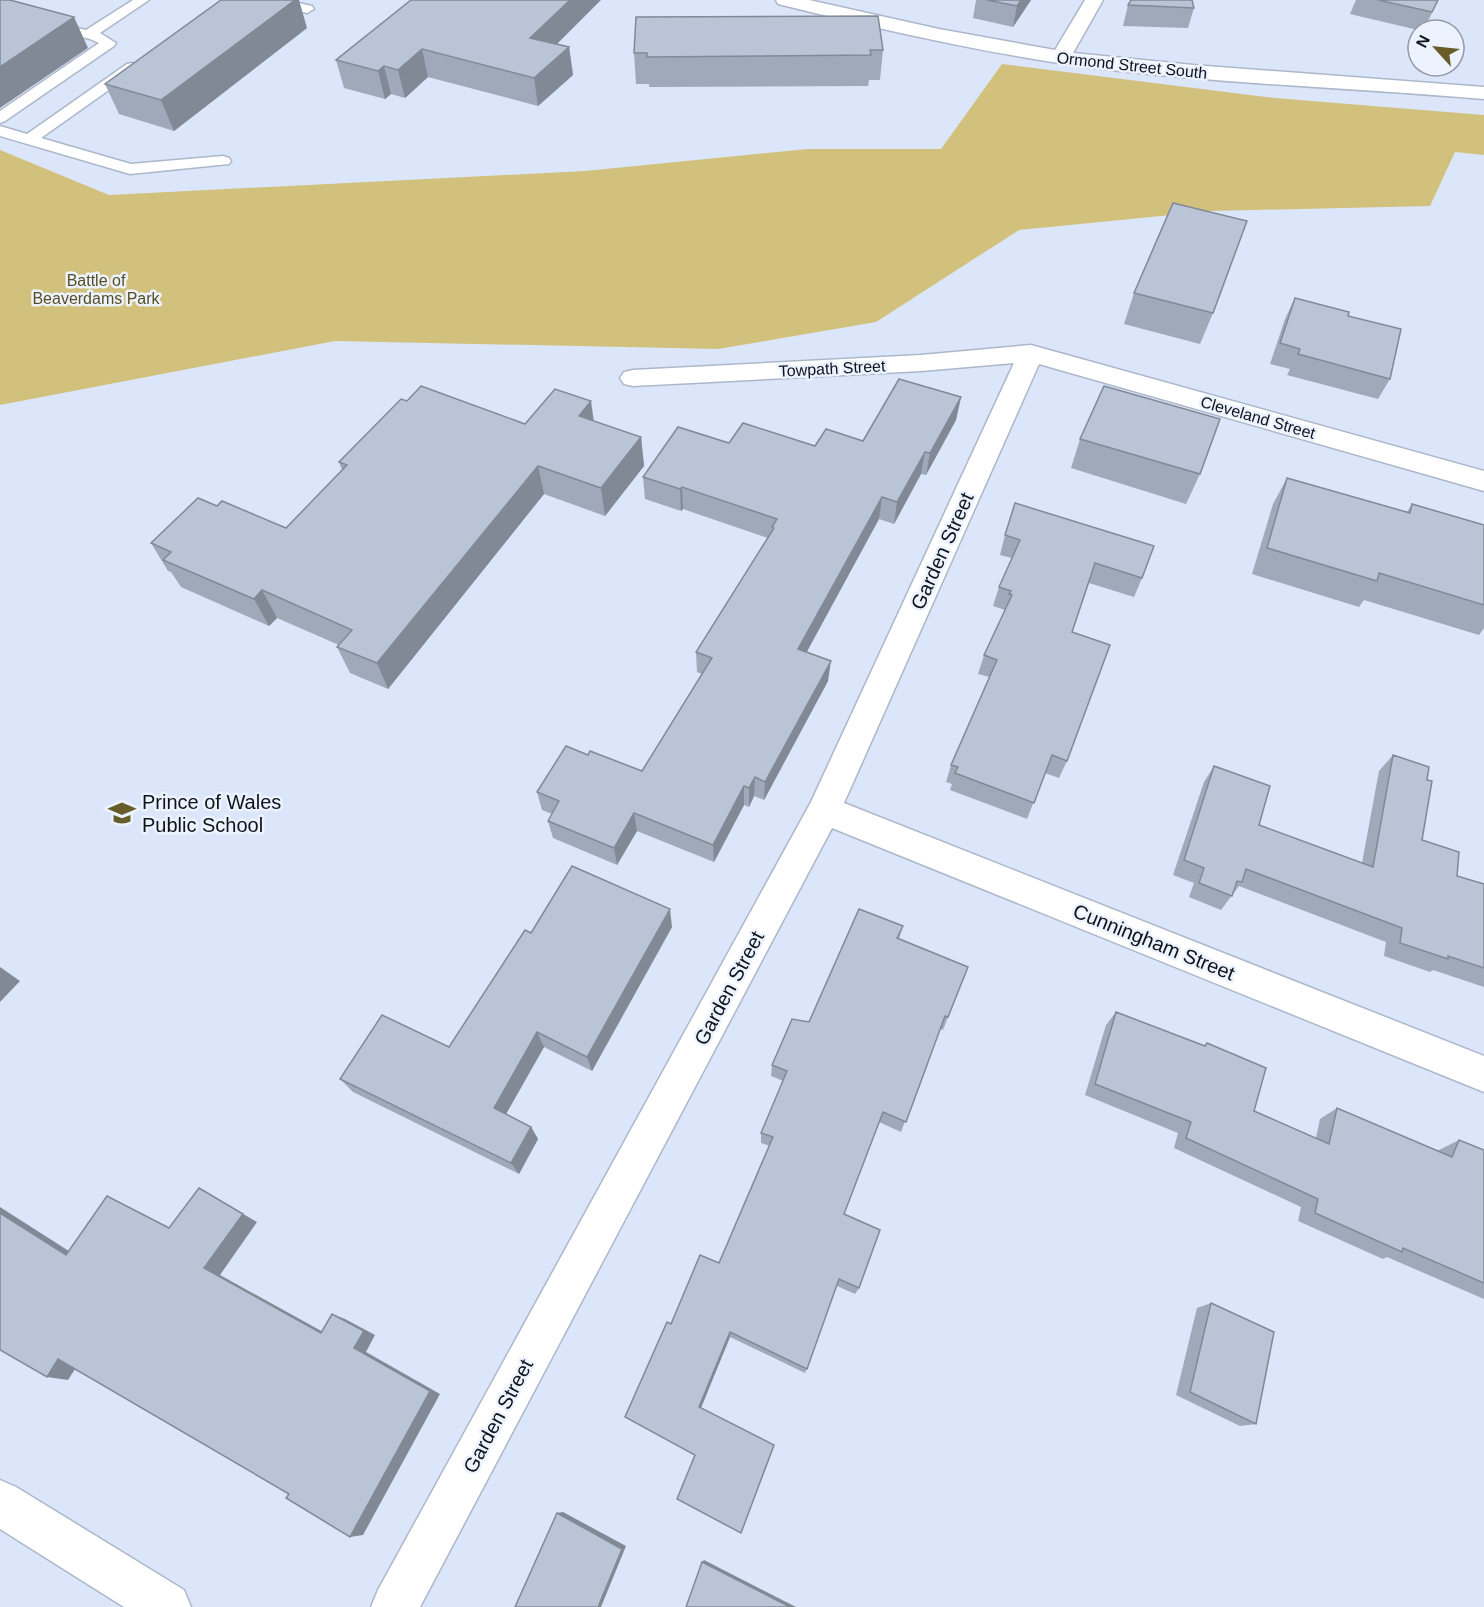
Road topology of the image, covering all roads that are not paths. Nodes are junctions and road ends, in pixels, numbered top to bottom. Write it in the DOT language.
graph roads {
  1 [pos="142,0"];
  2 [pos="267,0"];
  3 [pos="785,0"];
  4 [pos="1094,0"];
  5 [pos="307,9"];
  6 [pos="35,21"];
  7 [pos="89,34"];
  8 [pos="1061,57"];
  9 [pos="144,59"];
  10 [pos="1484,93"];
  11 [pos="0,118"];
  12 [pos="0,130"];
  13 [pos="30,138"];
  14 [pos="223,161"];
  15 [pos="1032,353"];
  16 [pos="633,378"];
  17 [pos="1484,481"];
  18 [pos="824,810"];
  19 [pos="1484,1074"];
  20 [pos="0,1503"];
  21 [pos="167,1607"];
  22 [pos="396,1607"];
  1 -- 7 [label="lane"];
  2 -- 5 [label="lane"];
  3 -- 8 [label="street, Ormond Street South"];
  4 -- 8 [label="street"];
  6 -- 7 [label="lane"];
  7 -- 11 [label="lane"];
  8 -- 10 [label="street, Ormond Street South"];
  9 -- 13 [label="lane"];
  12 -- 13 [label="lane"];
  13 -- 14 [label="lane"];
  15 -- 16 [label="street, Towpath Street"];
  15 -- 17 [label="street, Cleveland Street"];
  15 -- 18 [label="street, Garden Street"];
  18 -- 19 [label="street, Cunningham Street"];
  18 -- 22 [label="street, Garden Street"];
  20 -- 21 [label="street"];
}
